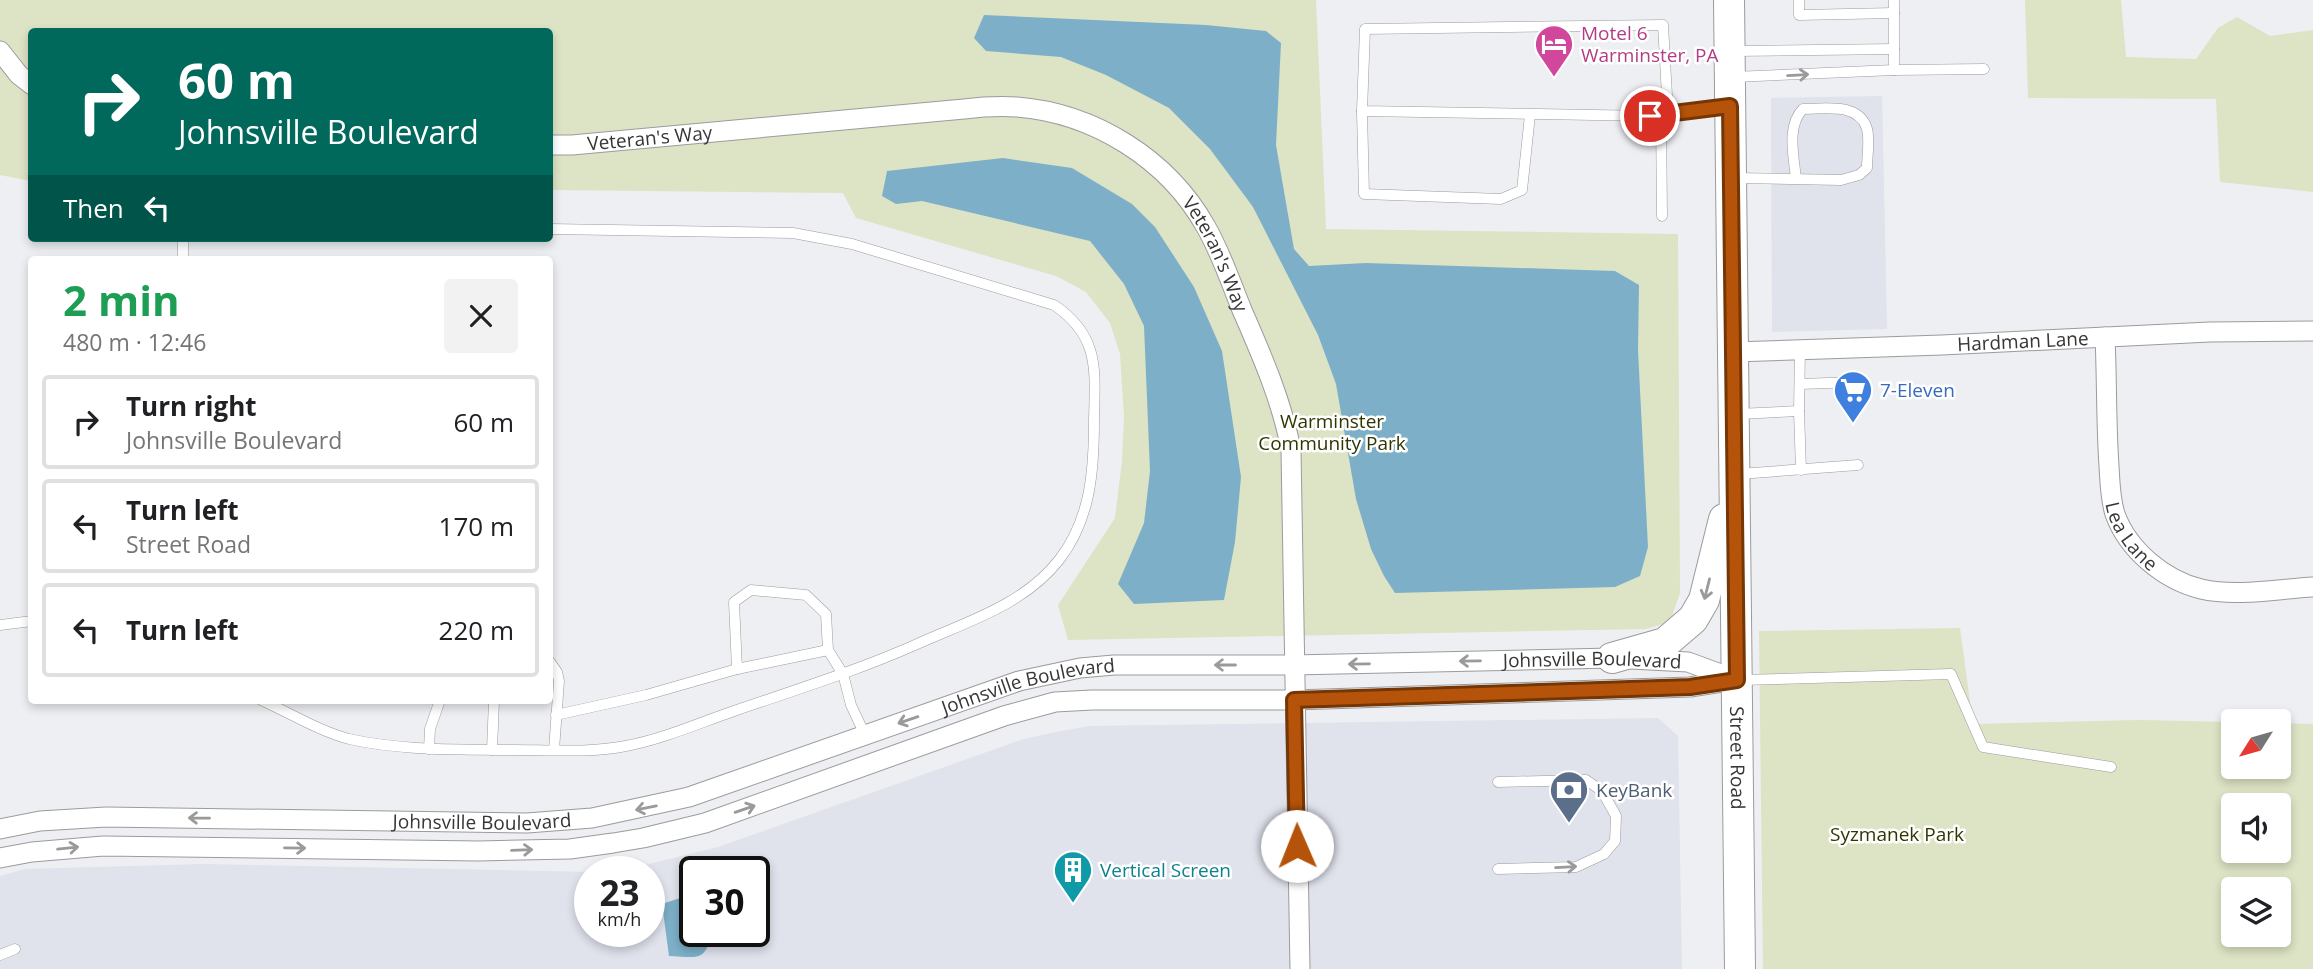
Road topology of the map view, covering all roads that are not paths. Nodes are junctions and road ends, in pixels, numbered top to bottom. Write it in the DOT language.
graph roads {
  1 [pos="1729,0"];
  2 [pos="1799,0"];
  3 [pos="1894,0"];
  4 [pos="1894,13"];
  5 [pos="1894,49"];
  6 [pos="0,51"];
  7 [pos="1984,69"];
  8 [pos="1894,70"];
  9 [pos="1730,78"];
  10 [pos="28,82"];
  11 [pos="1362,111"];
  12 [pos="1665,114"];
  13 [pos="1531,115"];
  14 [pos="553,145"];
  15 [pos="1731,178"];
  16 [pos="1796,179"];
  17 [pos="1662,216"];
  18 [pos="553,229"];
  19 [pos="2313,331"];
  20 [pos="2105,337"];
  21 [pos="1800,349"];
  22 [pos="1733,352"];
  23 [pos="1857,382"];
  24 [pos="1800,384"];
  25 [pos="1799,411"];
  26 [pos="1734,414"];
  27 [pos="1858,465"];
  28 [pos="1801,470"];
  29 [pos="1735,475"];
  30 [pos="2313,587"];
  31 [pos="28,622"];
  32 [pos="0,625"];
  33 [pos="828,650"];
  34 [pos="1612,657"];
  35 [pos="1293,665"];
  36 [pos="553,666"];
  37 [pos="737,669"];
  38 [pos="843,674"];
  39 [pos="1737,680"];
  40 [pos="1294,700"];
  41 [pos="269,704"];
  42 [pos="439,704"];
  43 [pos="494,704"];
  44 [pos="556,715"];
  45 [pos="865,736"];
  46 [pos="429,749"];
  47 [pos="492,750"];
  48 [pos="554,750"];
  49 [pos="2111,767"];
  50 [pos="1498,782"];
  51 [pos="0,830"];
  52 [pos="0,858"];
  53 [pos="1498,869"];
  54 [pos="15,949"];
  55 [pos="0,955"];
  56 [pos="1300,969"];
  57 [pos="1740,969"];
  1 -- 9 [label="main road, Street Road"];
  2 -- 4 [label="lane"];
  3 -- 4 [label="lane"];
  4 -- 5 [label="lane"];
  5 -- 8 [label="lane"];
  5 -- 9 [label="lane"];
  6 -- 10 [label="street"];
  7 -- 8 [label="lane"];
  9 -- 8 [label="lane, one-way"];
  9 -- 12 [label="lane"];
  9 -- 15 [label="main road, Street Road"];
  11 -- 12 [label="lane"];
  11 -- 13 [label="lane"];
  11 -- 13 [label="lane"];
  12 -- 13 [label="lane"];
  12 -- 17 [label="lane"];
  14 -- 35 [label="street, Veteran's Way"];
  15 -- 16 [label="lane"];
  15 -- 22 [label="main road, Street Road"];
  16 -- 16 [label="lane"];
  18 -- 38 [label="lane"];
  19 -- 20 [label="street, Hardman Lane"];
  20 -- 21 [label="street, Hardman Lane"];
  20 -- 30 [label="street, Lea Lane"];
  21 -- 22 [label="street, Hardman Lane"];
  21 -- 24 [label="lane"];
  22 -- 26 [label="main road, Street Road"];
  23 -- 24 [label="lane"];
  24 -- 25 [label="lane"];
  25 -- 26 [label="lane"];
  25 -- 28 [label="lane"];
  26 -- 29 [label="main road, Street Road"];
  27 -- 28 [label="lane"];
  28 -- 29 [label="lane"];
  29 -- 34 [label="main road, one-way"];
  29 -- 39 [label="main road, Street Road"];
  31 -- 32 [label="lane"];
  33 -- 37 [label="lane"];
  33 -- 37 [label="lane"];
  33 -- 38 [label="lane"];
  34 -- 35 [label="street, Johnsville Boulevard, one-way"];
  34 -- 39 [label="street, Johnsville Boulevard"];
  35 -- 40 [label="street, Veteran's Way"];
  35 -- 45 [label="street, Johnsville Boulevard, one-way"];
  36 -- 44 [label="lane"];
  37 -- 44 [label="lane"];
  38 -- 45 [label="lane"];
  38 -- 48 [label="lane"];
  39 -- 40 [label="street, Johnsville Boulevard"];
  39 -- 49 [label="lane"];
  39 -- 57 [label="main road, Street Road"];
  52 -- 40 [label="street, Johnsville Boulevard, one-way"];
  40 -- 56 [label="street, Veteran's Way"];
  41 -- 46 [label="lane"];
  42 -- 46 [label="lane"];
  43 -- 47 [label="lane"];
  44 -- 48 [label="lane"];
  45 -- 51 [label="street, Johnsville Boulevard, one-way"];
  46 -- 47 [label="lane"];
  47 -- 48 [label="lane"];
  53 -- 50 [label="lane, one-way"];
  54 -- 55 [label="lane"];
}
